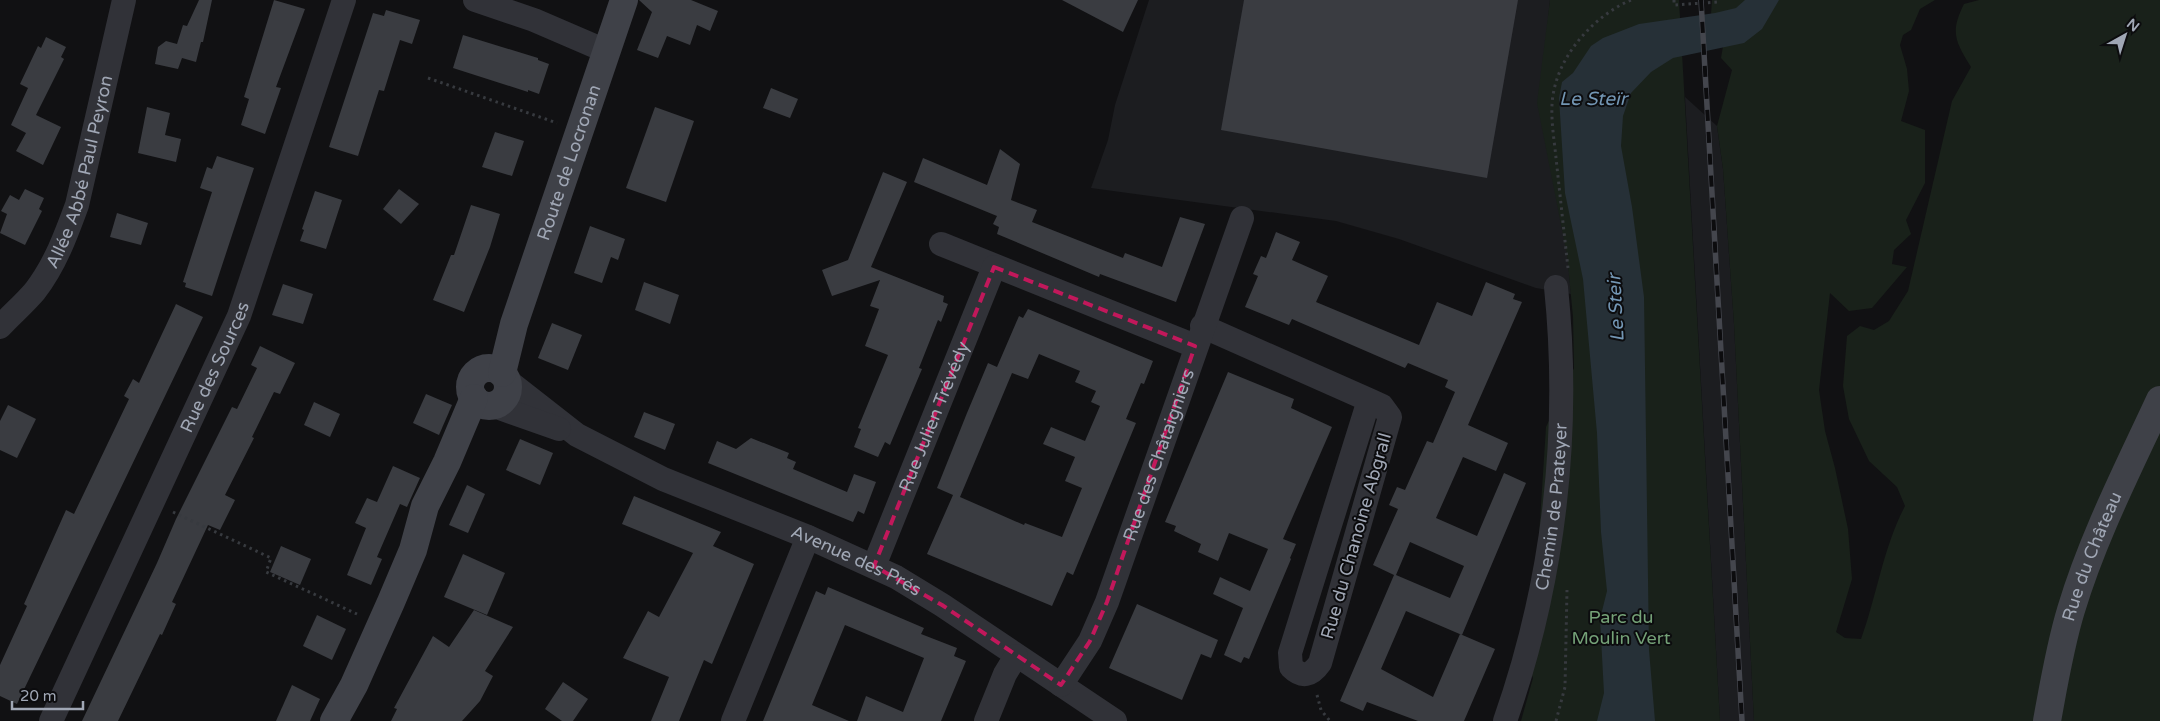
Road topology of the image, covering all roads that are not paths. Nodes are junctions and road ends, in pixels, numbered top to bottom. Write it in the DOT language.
graph roads {
  1 [pos="124,0"];
  2 [pos="344,0"];
  3 [pos="475,0"];
  4 [pos="624,0"];
  5 [pos="606,51"];
  6 [pos="1242,218"];
  7 [pos="941,244"];
  8 [pos="994,267"];
  9 [pos="1556,287"];
  10 [pos="0,327"];
  11 [pos="1199,336"];
  12 [pos="498,374"];
  13 [pos="1369,400"];
  14 [pos="2160,400"];
  15 [pos="485,404"];
  16 [pos="577,435"];
  17 [pos="808,537"];
  18 [pos="874,566"];
  19 [pos="1016,656"];
  20 [pos="354,685"];
  21 [pos="1061,685"];
  22 [pos="50,721"];
  23 [pos="334,721"];
  24 [pos="344,721"];
  25 [pos="733,721"];
  26 [pos="986,721"];
  27 [pos="1115,721"];
  28 [pos="1505,721"];
  29 [pos="2048,721"];
  1 -- 10 [label="street, Allée Abbé Paul Peyron"];
  2 -- 22 [label="street, Rue des Sources"];
  3 -- 5 [label="street"];
  4 -- 5 [label="main road, Route de Locronan"];
  5 -- 12 [label="main road, Route de Locronan"];
  6 -- 11 [label="street, Rue des Châtaigniers"];
  7 -- 8 [label="street"];
  8 -- 11 [label="street"];
  8 -- 18 [label="street, Rue Julien Trévédy"];
  9 -- 28 [label="street, Chemin de Prateyer"];
  11 -- 13 [label="street, Rue du Chanoine Abgrall"];
  11 -- 21 [label="street, Rue des Châtaigniers"];
  12 -- 15 [label="main road, Route de Locronan"];
  12 -- 16 [label="street, Avenue des Prés"];
  13 -- 13 [label="street, Rue du Chanoine Abgrall"];
  14 -- 29 [label="main road, Rue du Château"];
  15 -- 16 [label="street, Avenue des Prés"];
  15 -- 20 [label="main road"];
  16 -- 17 [label="street, Avenue des Prés"];
  17 -- 18 [label="street, Avenue des Prés"];
  17 -- 25 [label="street"];
  18 -- 19 [label="street, Avenue des Prés"];
  19 -- 21 [label="street, Avenue des Prés"];
  19 -- 26 [label="street"];
  20 -- 23 [label="main road"];
  20 -- 24 [label="main road"];
  21 -- 27 [label="street, Avenue des Prés"];
}
